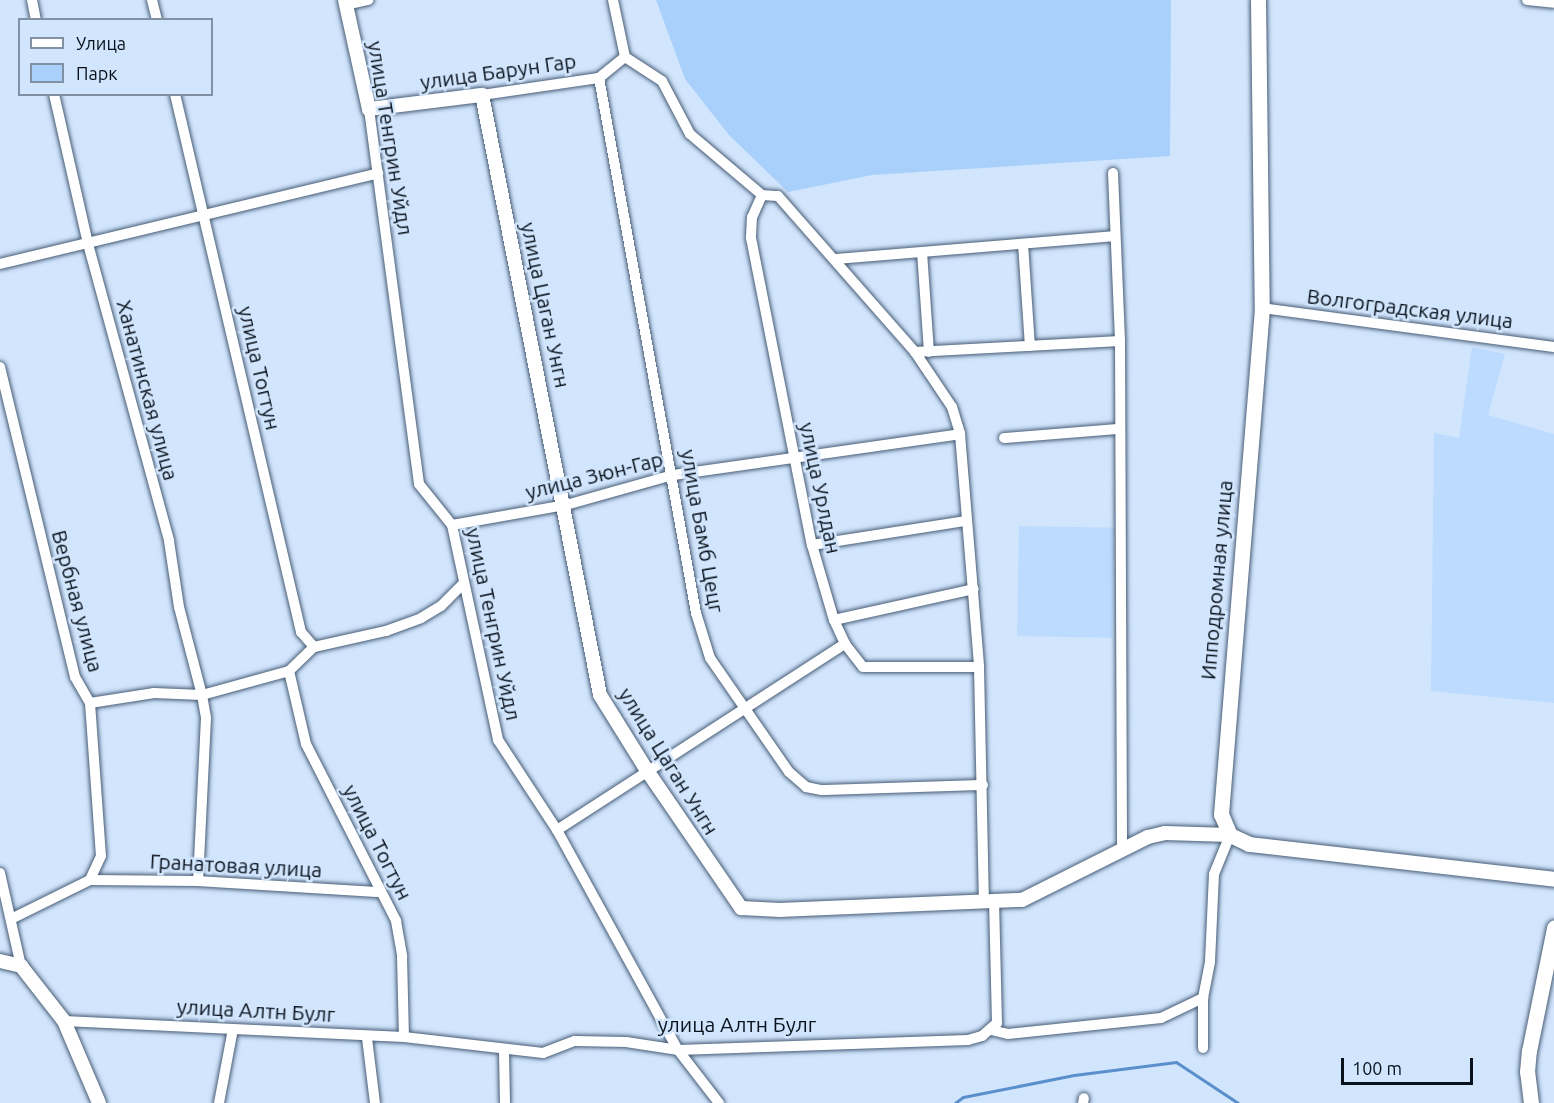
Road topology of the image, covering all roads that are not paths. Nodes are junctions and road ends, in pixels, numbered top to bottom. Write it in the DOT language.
graph roads {
  1 [pos="32,0"];
  2 [pos="152,0"];
  3 [pos="368,0"];
  4 [pos="613,0"];
  5 [pos="1258,0"];
  6 [pos="1527,0"];
  7 [pos="345,2"];
  8 [pos="1554,3"];
  9 [pos="36,18"];
  10 [pos="156,18"];
  11 [pos="625,57"];
  12 [pos="599,78"];
  13 [pos="482,95"];
  14 [pos="54,96"];
  15 [pos="175,96"];
  16 [pos="369,109"];
  17 [pos="378,172"];
  18 [pos="1113,173"];
  19 [pos="762,195"];
  20 [pos="204,214"];
  21 [pos="1114,236"];
  22 [pos="88,244"];
  23 [pos="1023,244"];
  24 [pos="922,252"];
  25 [pos="835,259"];
  26 [pos="0,264"];
  27 [pos="1262,308"];
  28 [pos="1120,342"];
  29 [pos="1030,346"];
  30 [pos="1554,347"];
  31 [pos="915,352"];
  32 [pos="929,352"];
  33 [pos="0,367"];
  34 [pos="1119,429"];
  35 [pos="960,434"];
  36 [pos="1004,438"];
  37 [pos="794,457"];
  38 [pos="673,475"];
  39 [pos="566,506"];
  40 [pos="966,521"];
  41 [pos="452,525"];
  42 [pos="812,545"];
  43 [pos="463,584"];
  44 [pos="974,589"];
  45 [pos="834,621"];
  46 [pos="845,644"];
  47 [pos="314,647"];
  48 [pos="980,667"];
  49 [pos="289,671"];
  50 [pos="202,695"];
  51 [pos="90,703"];
  52 [pos="747,710"];
  53 [pos="648,771"];
  54 [pos="983,785"];
  55 [pos="557,830"];
  56 [pos="1230,835"];
  57 [pos="1122,848"];
  58 [pos="0,873"];
  59 [pos="1554,879"];
  60 [pos="90,880"];
  61 [pos="198,881"];
  62 [pos="380,892"];
  63 [pos="989,900"];
  64 [pos="11,919"];
  65 [pos="1554,928"];
  66 [pos="0,961"];
  67 [pos="21,966"];
  68 [pos="1203,998"];
  69 [pos="64,1021"];
  70 [pos="233,1029"];
  71 [pos="991,1030"];
  72 [pos="404,1037"];
  73 [pos="368,1038"];
  74 [pos="1203,1048"];
  75 [pos="678,1050"];
  76 [pos="504,1051"];
  77 [pos="99,1103"];
  78 [pos="219,1103"];
  79 [pos="375,1103"];
  80 [pos="505,1103"];
  81 [pos="719,1103"];
  82 [pos="1531,1103"];
  1 -- 9 [label="street"];
  2 -- 10 [label="street"];
  3 -- 7 [label="street"];
  4 -- 11 [label="street"];
  5 -- 27 [label="main road, Ипподромная улица"];
  6 -- 8 [label="street"];
  7 -- 16 [label="street, улица Тенгрин Уйдл"];
  11 -- 12 [label="street, улица Барун Гар"];
  11 -- 19 [label="street"];
  12 -- 13 [label="street, улица Барун Гар"];
  12 -- 38 [label="street, улица Бамб Цецг"];
  13 -- 16 [label="street, улица Барун Гар"];
  13 -- 39 [label="street, улица Цаган Унгн"];
  14 -- 22 [label="street, Ханатинская улица"];
  15 -- 20 [label="street, улица Тогтун"];
  16 -- 17 [label="street, улица Тенгрин Уйдл"];
  17 -- 20 [label="street"];
  17 -- 41 [label="street, улица Тенгрин Уйдл"];
  18 -- 21 [label="street"];
  19 -- 25 [label="street"];
  19 -- 37 [label="street, улица Урлдан"];
  20 -- 22 [label="street"];
  20 -- 47 [label="street, улица Тогтун"];
  21 -- 23 [label="street"];
  21 -- 28 [label="street"];
  22 -- 26 [label="street"];
  22 -- 50 [label="street, Ханатинская улица"];
  23 -- 24 [label="street"];
  23 -- 29 [label="street"];
  24 -- 25 [label="street"];
  24 -- 32 [label="street"];
  25 -- 31 [label="street"];
  27 -- 30 [label="street, Волгоградская улица"];
  27 -- 56 [label="main road, Ипподромная улица"];
  28 -- 29 [label="street"];
  28 -- 34 [label="street"];
  29 -- 32 [label="street"];
  31 -- 32 [label="street"];
  31 -- 35 [label="street"];
  33 -- 51 [label="street, Вербная улица"];
  34 -- 36 [label="street"];
  34 -- 57 [label="street"];
  35 -- 37 [label="street, улица Зюн-Гар"];
  35 -- 40 [label="street"];
  37 -- 38 [label="street, улица Зюн-Гар"];
  37 -- 42 [label="street, улица Урлдан"];
  38 -- 39 [label="street, улица Зюн-Гар"];
  38 -- 52 [label="street, улица Бамб Цецг"];
  39 -- 41 [label="street, улица Зюн-Гар"];
  39 -- 53 [label="street, улица Цаган Унгн"];
  40 -- 42 [label="street"];
  40 -- 44 [label="street"];
  41 -- 43 [label="street, улица Тенгрин Уйдл"];
  42 -- 45 [label="street, улица Урлдан"];
  43 -- 47 [label="street"];
  43 -- 55 [label="street, улица Тенгрин Уйдл"];
  44 -- 45 [label="street"];
  44 -- 48 [label="street"];
  45 -- 46 [label="street, улица Урлдан"];
  46 -- 48 [label="street, улица Урлдан"];
  46 -- 52 [label="street"];
  47 -- 49 [label="street"];
  48 -- 54 [label="street"];
  49 -- 50 [label="street"];
  49 -- 62 [label="street, улица Тогтун"];
  50 -- 51 [label="street"];
  50 -- 61 [label="street, Ханатинская улица"];
  51 -- 60 [label="street, Вербная улица"];
  52 -- 53 [label="street"];
  52 -- 54 [label="street, улица Бамб Цецг"];
  53 -- 55 [label="street"];
  53 -- 63 [label="street, улица Цаган Унгн"];
  54 -- 63 [label="street"];
  55 -- 75 [label="street, улица Тенгрин Уйдл"];
  56 -- 57 [label="street, улица Цаган Унгн"];
  56 -- 59 [label="main road"];
  56 -- 68 [label="street"];
  57 -- 63 [label="street, улица Цаган Унгн"];
  58 -- 64 [label="street"];
  60 -- 61 [label="street, Гранатовая улица"];
  60 -- 64 [label="street"];
  61 -- 62 [label="street, Гранатовая улица"];
  62 -- 72 [label="street, улица Тогтун"];
  63 -- 71 [label="street"];
  64 -- 67 [label="street"];
  65 -- 82 [label="main road"];
  66 -- 67 [label="street"];
  67 -- 69 [label="street"];
  68 -- 71 [label="street"];
  68 -- 74 [label="street"];
  69 -- 70 [label="street, улица Алтн Булг"];
  69 -- 77 [label="street"];
  70 -- 73 [label="street, улица Алтн Булг"];
  70 -- 78 [label="street"];
  71 -- 75 [label="street, улица Алтн Булг"];
  72 -- 73 [label="street, улица Алтн Булг"];
  72 -- 76 [label="street, улица Алтн Булг"];
  73 -- 79 [label="street"];
  75 -- 76 [label="street, улица Алтн Булг"];
  75 -- 81 [label="street, улица Тенгрин Уйдл"];
  76 -- 80 [label="street"];
}
